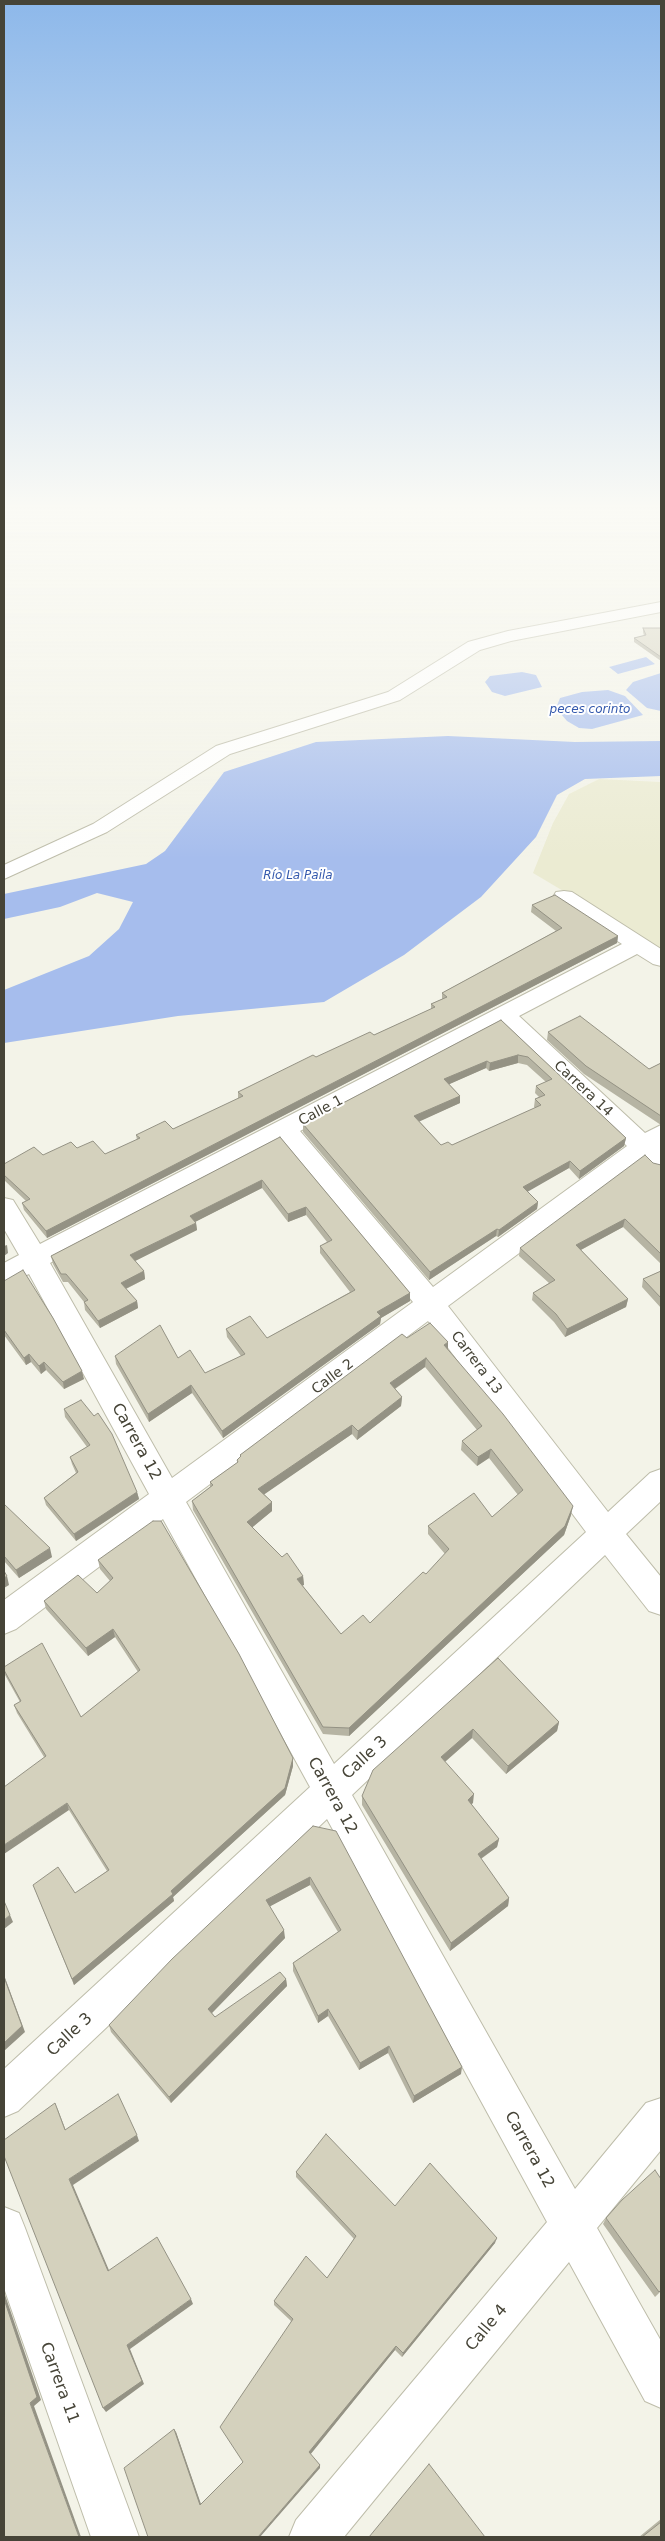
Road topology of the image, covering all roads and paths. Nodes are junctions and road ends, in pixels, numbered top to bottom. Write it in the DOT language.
graph roads {
  1 [pos="584,622"];
  2 [pos="4,873"];
  3 [pos="564,897"];
  4 [pos="637,945"];
  5 [pos="661,959"];
  6 [pos="504,1015"];
  7 [pos="284,1130"];
  8 [pos="656,1148"];
  9 [pos="4,1207"];
  10 [pos="34,1258"];
  11 [pos="4,1275"];
  12 [pos="431,1304"];
  13 [pos="661,1482"];
  14 [pos="168,1499"];
  15 [pos="606,1533"];
  16 [pos="661,1601"];
  17 [pos="4,1619"];
  18 [pos="330,1792"];
  19 [pos="4,2096"];
  20 [pos="661,2118"];
  21 [pos="572,2226"];
  22 [pos="4,2228"];
  23 [pos="661,2385"];
  24 [pos="114,2537"];
  25 [pos="313,2537"];
  1 -- 2 [label="street"];
  3 -- 4 [label="street"];
  4 -- 5 [label="street"];
  4 -- 6 [label="street, Calle 1"];
  6 -- 7 [label="street, Calle 1"];
  6 -- 8 [label="street, Carrera 14"];
  7 -- 10 [label="street, Calle 1"];
  7 -- 12 [label="street, Carrera 13"];
  8 -- 12 [label="street, Calle 2"];
  9 -- 10 [label="street, Carrera 12"];
  10 -- 11 [label="street, Calle 1"];
  10 -- 14 [label="street, Carrera 12"];
  12 -- 14 [label="street, Calle 2"];
  12 -- 15 [label="street, Carrera 13"];
  13 -- 15 [label="street, Calle 3"];
  14 -- 17 [label="street, Calle 2"];
  14 -- 18 [label="street, Carrera 12"];
  15 -- 16 [label="street, Carrera 13"];
  15 -- 18 [label="street, Calle 3"];
  18 -- 19 [label="street, Calle 3"];
  18 -- 21 [label="street, Carrera 12"];
  20 -- 21 [label="street, Calle 4"];
  21 -- 23 [label="street, Carrera 12"];
  21 -- 25 [label="street, Calle 4"];
  22 -- 24 [label="street, Carrera 11"];
}
